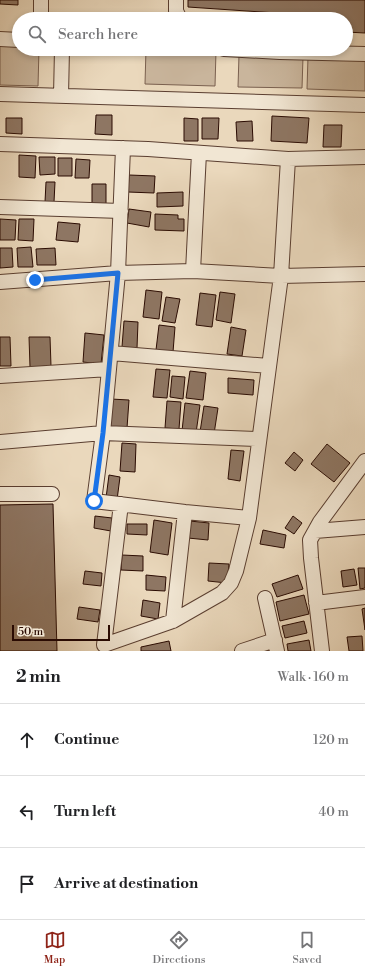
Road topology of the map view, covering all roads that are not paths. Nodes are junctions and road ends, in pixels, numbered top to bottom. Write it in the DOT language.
graph roads {
  1 [pos="41,0"];
  2 [pos="176,0"];
  3 [pos="41,12"];
  4 [pos="176,12"];
  5 [pos="0,39"];
  6 [pos="12,40"];
  7 [pos="353,53"];
  8 [pos="365,54"];
  9 [pos="62,56"];
  10 [pos="0,94"];
  11 [pos="60,96"];
  12 [pos="365,105"];
  13 [pos="0,144"];
  14 [pos="123,148"];
  15 [pos="199,153"];
  16 [pos="365,157"];
  17 [pos="288,160"];
  18 [pos="0,207"];
  19 [pos="121,211"];
  20 [pos="193,271"];
  21 [pos="118,273"];
  22 [pos="365,274"];
  23 [pos="281,276"];
  24 [pos="0,282"];
  25 [pos="111,353"];
  26 [pos="269,366"];
  27 [pos="109,369"];
  28 [pos="0,376"];
  29 [pos="103,433"];
  30 [pos="260,439"];
  31 [pos="0,442"];
  32 [pos="365,461"];
  33 [pos="0,494"];
  34 [pos="52,494"];
  35 [pos="121,504"];
  36 [pos="184,512"];
  37 [pos="249,518"];
  38 [pos="365,527"];
  39 [pos="315,531"];
  40 [pos="365,597"];
  41 [pos="265,598"];
  42 [pos="316,603"];
  43 [pos="173,621"];
  44 [pos="276,645"];
  45 [pos="242,651"];
  46 [pos="322,651"];
  1 -- 3 [label="street"];
  2 -- 4 [label="street"];
  5 -- 6 [label="street"];
  7 -- 8 [label="street"];
  9 -- 11 [label="street"];
  10 -- 11 [label="street"];
  11 -- 12 [label="street"];
  13 -- 14 [label="street"];
  14 -- 15 [label="street"];
  14 -- 19 [label="street"];
  15 -- 17 [label="street"];
  15 -- 20 [label="street"];
  16 -- 17 [label="street"];
  17 -- 23 [label="street"];
  18 -- 19 [label="street"];
  19 -- 21 [label="street"];
  20 -- 21 [label="street"];
  20 -- 23 [label="street"];
  21 -- 24 [label="street"];
  21 -- 25 [label="street"];
  22 -- 23 [label="street"];
  23 -- 26 [label="street"];
  25 -- 26 [label="street"];
  25 -- 27 [label="street"];
  26 -- 30 [label="street"];
  27 -- 28 [label="street"];
  27 -- 29 [label="street"];
  29 -- 30 [label="street"];
  29 -- 31 [label="street"];
  29 -- 35 [label="street"];
  30 -- 37 [label="street"];
  32 -- 39 [label="street"];
  33 -- 34 [label="street"];
  35 -- 36 [label="street"];
  35 -- 43 [label="street"];
  36 -- 37 [label="street"];
  36 -- 43 [label="street"];
  37 -- 43 [label="street"];
  38 -- 39 [label="street"];
  39 -- 42 [label="street"];
  40 -- 42 [label="street"];
  41 -- 44 [label="street"];
  42 -- 46 [label="street"];
  44 -- 45 [label="street"];
}
